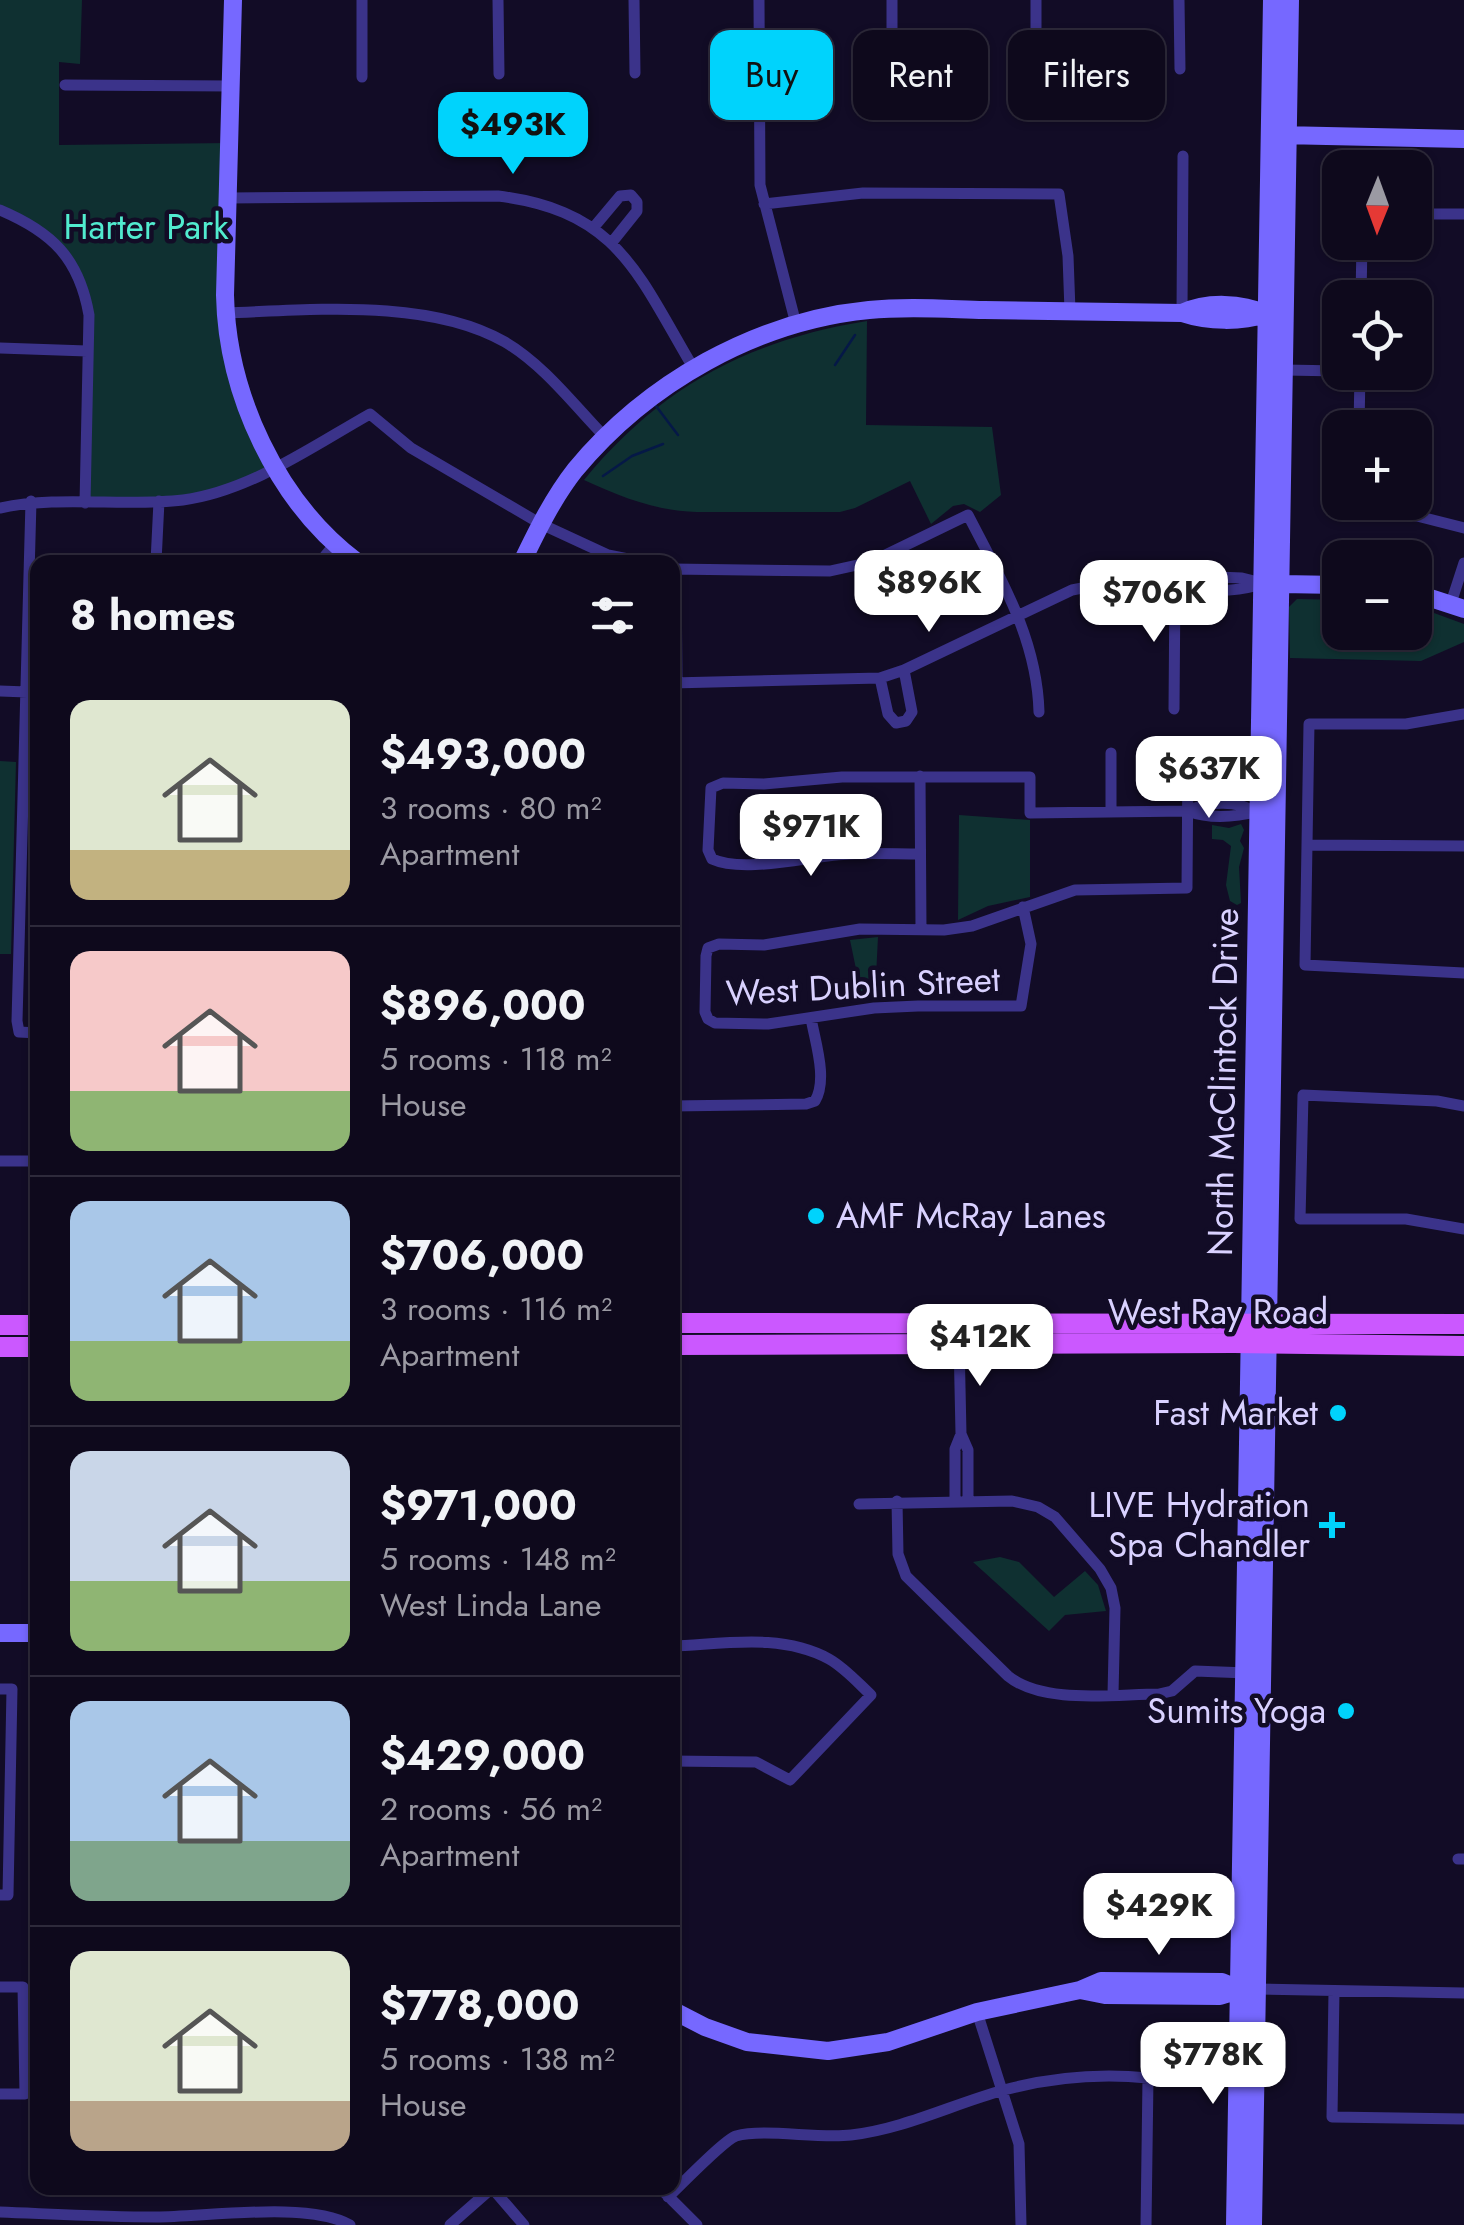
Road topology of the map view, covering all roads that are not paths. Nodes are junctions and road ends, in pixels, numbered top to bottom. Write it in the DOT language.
graph roads {
  1 [pos="232,0"];
  2 [pos="362,0"];
  3 [pos="498,0"];
  4 [pos="634,0"];
  5 [pos="758,0"];
  6 [pos="892,0"];
  7 [pos="1036,0"];
  8 [pos="1179,0"];
  9 [pos="1272,0"];
  10 [pos="1290,0"];
  11 [pos="892,30"];
  12 [pos="1036,30"];
  13 [pos="1180,69"];
  14 [pos="634,73"];
  15 [pos="499,74"];
  16 [pos="362,77"];
  17 [pos="64,85"];
  18 [pos="231,86"];
  19 [pos="1279,135"];
  20 [pos="1464,139"];
  21 [pos="1184,156"];
  22 [pos="229,198"];
  23 [pos="764,204"];
  24 [pos="0,210"];
  25 [pos="1432,214"];
  26 [pos="1464,214"];
  27 [pos="594,227"];
  28 [pos="613,241"];
  29 [pos="1070,311"];
  30 [pos="226,313"];
  31 [pos="1182,313"];
  32 [pos="1267,314"];
  33 [pos="796,324"];
  34 [pos="0,348"];
  35 [pos="86,351"];
  36 [pos="694,369"];
  37 [pos="1284,370"];
  38 [pos="1322,370"];
  39 [pos="605,436"];
  40 [pos="274,467"];
  41 [pos="159,500"];
  42 [pos="30,501"];
  43 [pos="85,502"];
  44 [pos="0,508"];
  45 [pos="1432,520"];
  46 [pos="541,524"];
  47 [pos="1464,528"];
  48 [pos="334,545"];
  49 [pos="156,555"];
  50 [pos="326,555"];
  51 [pos="348,555"];
  52 [pos="526,555"];
  53 [pos="608,555"];
  54 [pos="1464,563"];
  55 [pos="680,569"];
  56 [pos="1175,581"];
  57 [pos="1272,584"];
  58 [pos="1322,585"];
  59 [pos="1432,598"];
  60 [pos="1457,606"];
  61 [pos="1019,614"];
  62 [pos="904,670"];
  63 [pos="880,678"];
  64 [pos="680,682"];
  65 [pos="0,692"];
  66 [pos="27,692"];
  67 [pos="1174,709"];
  68 [pos="1039,712"];
  69 [pos="1464,714"];
  70 [pos="1111,754"];
  71 [pos="1188,754"];
  72 [pos="920,776"];
  73 [pos="1111,811"];
  74 [pos="1188,811"];
  75 [pos="1256,811"];
  76 [pos="1306,845"];
  77 [pos="1464,846"];
  78 [pos="920,854"];
  79 [pos="1022,907"];
  80 [pos="922,930"];
  81 [pos="1464,973"];
  82 [pos="812,1018"];
  83 [pos="30,1033"];
  84 [pos="680,1106"];
  85 [pos="1464,1106"];
  86 [pos="30,1160"];
  87 [pos="0,1161"];
  88 [pos="1464,1229"];
  89 [pos="1260,1321"];
  90 [pos="958,1322"];
  91 [pos="680,1323"];
  92 [pos="1464,1324"];
  93 [pos="0,1325"];
  94 [pos="30,1325"];
  95 [pos="959,1344"];
  96 [pos="1260,1344"];
  97 [pos="680,1345"];
  98 [pos="1464,1346"];
  99 [pos="0,1347"];
  100 [pos="30,1347"];
  101 [pos="962,1500"];
  102 [pos="896,1501"];
  103 [pos="859,1504"];
  104 [pos="0,1634"];
  105 [pos="30,1634"];
  106 [pos="680,1646"];
  107 [pos="1253,1673"];
  108 [pos="6,1689"];
  109 [pos="1113,1694"];
  110 [pos="680,1761"];
  111 [pos="4,1895"];
  112 [pos="0,1987"];
  113 [pos="1248,1989"];
  114 [pos="1334,1992"];
  115 [pos="1464,1994"];
  116 [pos="977,2012"];
  117 [pos="680,2014"];
  118 [pos="1001,2091"];
  119 [pos="0,2094"];
  120 [pos="1464,2119"];
  121 [pos="680,2179"];
  122 [pos="484,2195"];
  123 [pos="498,2195"];
  124 [pos="667,2195"];
  125 [pos="0,2212"];
  126 [pos="350,2225"];
  127 [pos="450,2225"];
  128 [pos="524,2225"];
  129 [pos="697,2225"];
  130 [pos="1021,2225"];
  131 [pos="1146,2225"];
  132 [pos="1235,2225"];
  133 [pos="1253,2225"];
  1 -- 18 [label="main road"];
  2 -- 16 [label="street"];
  3 -- 15 [label="street"];
  4 -- 14 [label="street"];
  5 -- 23 [label="street"];
  6 -- 11 [label="street"];
  7 -- 12 [label="street"];
  8 -- 13 [label="street"];
  9 -- 19 [label="main road, North McClintock Drive"];
  10 -- 19 [label="main road, North McClintock Drive"];
  17 -- 18 [label="street"];
  18 -- 22 [label="main road"];
  19 -- 20 [label="main road"];
  19 -- 32 [label="main road, North McClintock Drive"];
  19 -- 37 [label="main road, North McClintock Drive"];
  21 -- 31 [label="street"];
  22 -- 27 [label="street"];
  22 -- 30 [label="main road"];
  23 -- 29 [label="street"];
  23 -- 33 [label="street"];
  24 -- 35 [label="street"];
  25 -- 26 [label="street"];
  27 -- 28 [label="street"];
  27 -- 28 [label="street"];
  28 -- 36 [label="street"];
  29 -- 31 [label="main road"];
  29 -- 33 [label="main road"];
  30 -- 39 [label="street"];
  30 -- 40 [label="main road"];
  31 -- 32 [label="main road"];
  32 -- 57 [label="main road, North McClintock Drive"];
  33 -- 36 [label="main road"];
  34 -- 35 [label="street"];
  35 -- 43 [label="street"];
  36 -- 39 [label="main road"];
  37 -- 38 [label="street"];
  37 -- 57 [label="main road, North McClintock Drive"];
  39 -- 46 [label="main road"];
  40 -- 41 [label="street"];
  40 -- 46 [label="street"];
  40 -- 48 [label="main road"];
  41 -- 43 [label="street"];
  41 -- 49 [label="street"];
  42 -- 43 [label="street"];
  42 -- 44 [label="street"];
  42 -- 66 [label="street"];
  45 -- 47 [label="street"];
  46 -- 52 [label="main road"];
  46 -- 53 [label="street"];
  48 -- 50 [label="street"];
  48 -- 51 [label="main road"];
  54 -- 60 [label="street"];
  55 -- 61 [label="street"];
  56 -- 57 [label="street"];
  56 -- 61 [label="street"];
  56 -- 67 [label="street"];
  57 -- 58 [label="main road"];
  57 -- 75 [label="main road, North McClintock Drive"];
  57 -- 89 [label="main road, North McClintock Drive"];
  59 -- 60 [label="main road"];
  61 -- 62 [label="street"];
  61 -- 68 [label="street"];
  62 -- 63 [label="street"];
  62 -- 63 [label="street"];
  63 -- 64 [label="street"];
  65 -- 66 [label="street"];
  66 -- 83 [label="street"];
  69 -- 76 [label="street"];
  70 -- 73 [label="street"];
  71 -- 74 [label="street"];
  72 -- 73 [label="street"];
  72 -- 78 [label="street"];
  72 -- 78 [label="street"];
  73 -- 74 [label="street"];
  74 -- 75 [label="street"];
  74 -- 79 [label="street"];
  75 -- 89 [label="main road, North McClintock Drive"];
  76 -- 77 [label="street"];
  76 -- 81 [label="street"];
  78 -- 80 [label="street"];
  79 -- 80 [label="street"];
  79 -- 82 [label="street, West Dublin Street"];
  80 -- 82 [label="street, West Dublin Street"];
  82 -- 84 [label="street"];
  85 -- 88 [label="street"];
  86 -- 87 [label="street"];
  89 -- 90 [label="main road, West Ray Road"];
  89 -- 92 [label="main road, West Ray Road"];
  89 -- 96 [label="main road, North McClintock Drive"];
  90 -- 91 [label="main road, West Ray Road"];
  90 -- 95 [label="street"];
  93 -- 94 [label="main road"];
  95 -- 96 [label="main road, West Ray Road"];
  95 -- 97 [label="main road, West Ray Road"];
  95 -- 101 [label="street"];
  96 -- 98 [label="main road, West Ray Road"];
  96 -- 107 [label="main road, North McClintock Drive"];
  99 -- 100 [label="main road"];
  101 -- 102 [label="street"];
  101 -- 109 [label="street"];
  102 -- 103 [label="street"];
  102 -- 109 [label="street"];
  104 -- 105 [label="main road"];
  106 -- 110 [label="street"];
  107 -- 109 [label="street"];
  107 -- 113 [label="main road, North McClintock Drive"];
  108 -- 111 [label="street"];
  112 -- 119 [label="street"];
  113 -- 114 [label="street"];
  113 -- 116 [label="main road"];
  113 -- 132 [label="main road, North McClintock Drive"];
  113 -- 133 [label="main road, North McClintock Drive"];
  114 -- 115 [label="street"];
  114 -- 120 [label="street"];
  116 -- 117 [label="main road"];
  116 -- 118 [label="street"];
  118 -- 121 [label="street"];
  118 -- 130 [label="street"];
  118 -- 131 [label="street"];
  122 -- 127 [label="street"];
  123 -- 128 [label="street"];
  124 -- 129 [label="street"];
  125 -- 126 [label="street"];
}
